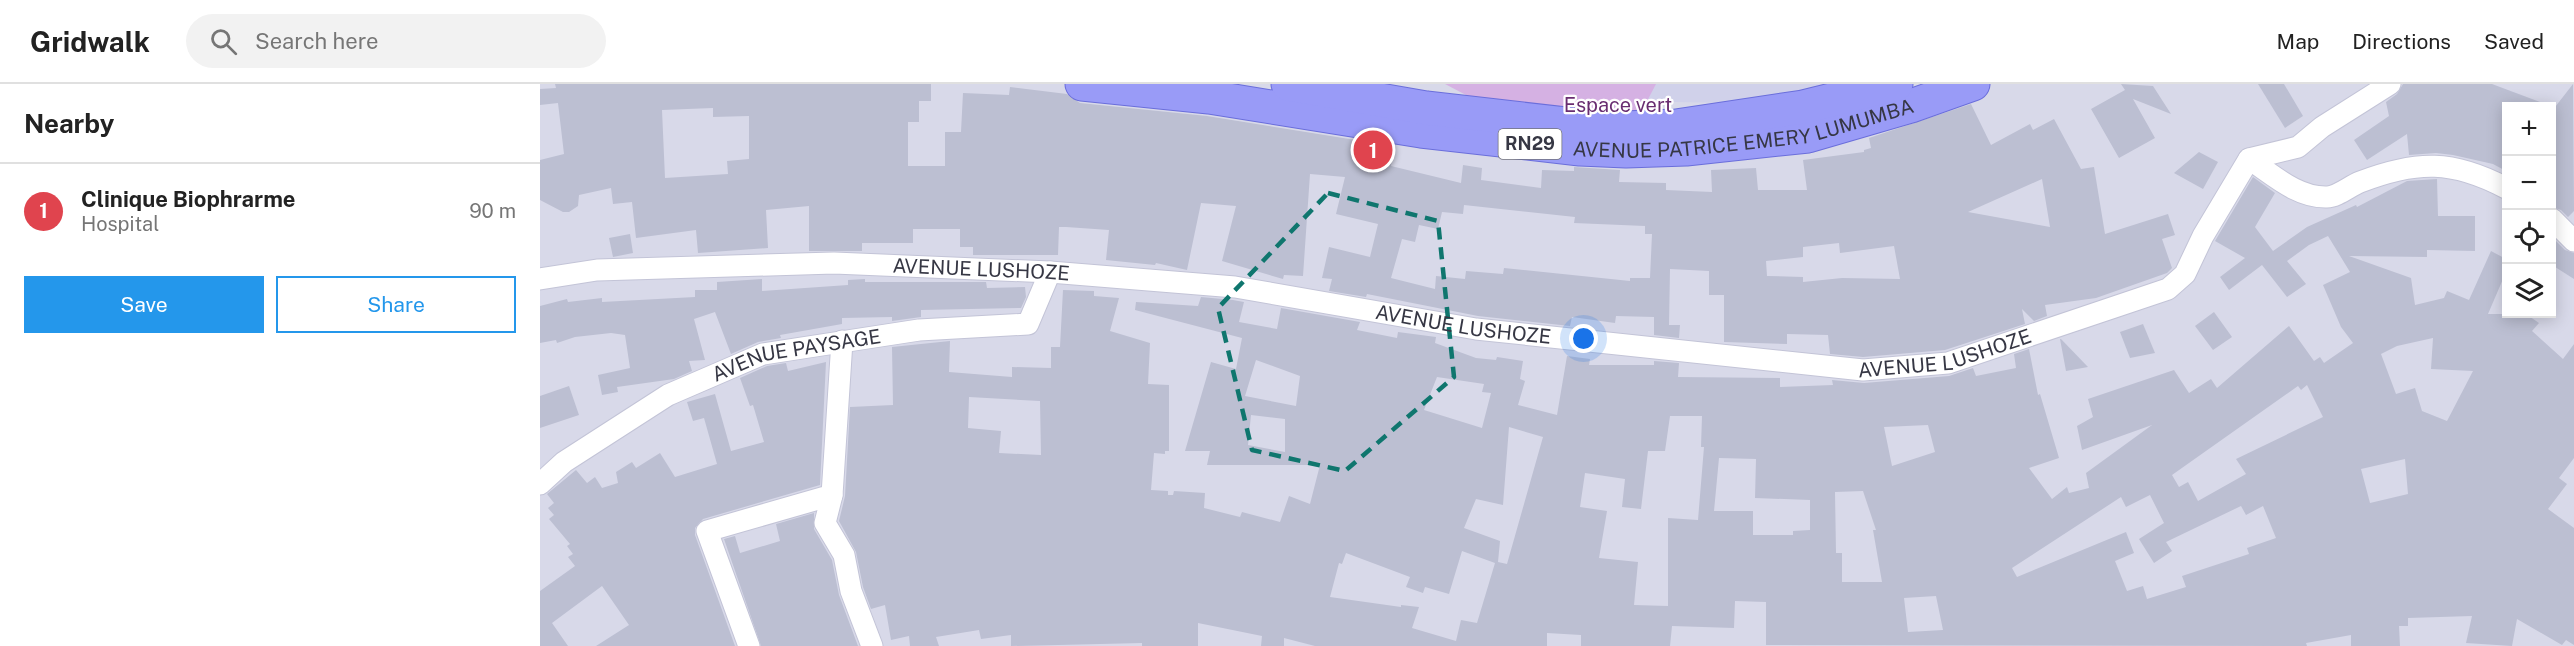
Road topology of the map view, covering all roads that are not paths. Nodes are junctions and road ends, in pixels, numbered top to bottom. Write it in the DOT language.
graph roads {
  1 [pos="1082,84"];
  2 [pos="1288,84"];
  3 [pos="1896,84"];
  4 [pos="1973,84"];
  5 [pos="2390,84"];
  6 [pos="1210,91"];
  7 [pos="1806,121"];
  8 [pos="2249,159"];
  9 [pos="2502,186"];
  10 [pos="2556,223"];
  11 [pos="2574,241"];
  12 [pos="1050,272"];
  13 [pos="540,279"];
  14 [pos="842,341"];
  15 [pos="540,484"];
  16 [pos="832,495"];
  17 [pos="749,646"];
  18 [pos="872,646"];
  1 -- 6 [label="main road, AVENUE PATRICE EMERY LUMUMBA / RN29"];
  2 -- 7 [label="main road, AVENUE PATRICE EMERY LUMUMBA / RN29"];
  3 -- 7 [label="main road, AVENUE PATRICE EMERY LUMUMBA / RN29"];
  4 -- 7 [label="main road, AVENUE PATRICE EMERY LUMUMBA / RN29"];
  5 -- 8 [label="street"];
  6 -- 7 [label="main road, AVENUE PATRICE EMERY LUMUMBA / RN29"];
  8 -- 9 [label="street"];
  8 -- 12 [label="street, AVENUE LUSHOZE"];
  10 -- 11 [label="street"];
  12 -- 13 [label="street, AVENUE LUSHOZE"];
  12 -- 14 [label="street, AVENUE PAYSAGE"];
  14 -- 15 [label="street, AVENUE PAYSAGE"];
  14 -- 16 [label="street"];
  16 -- 17 [label="street"];
  16 -- 18 [label="street"];
}
